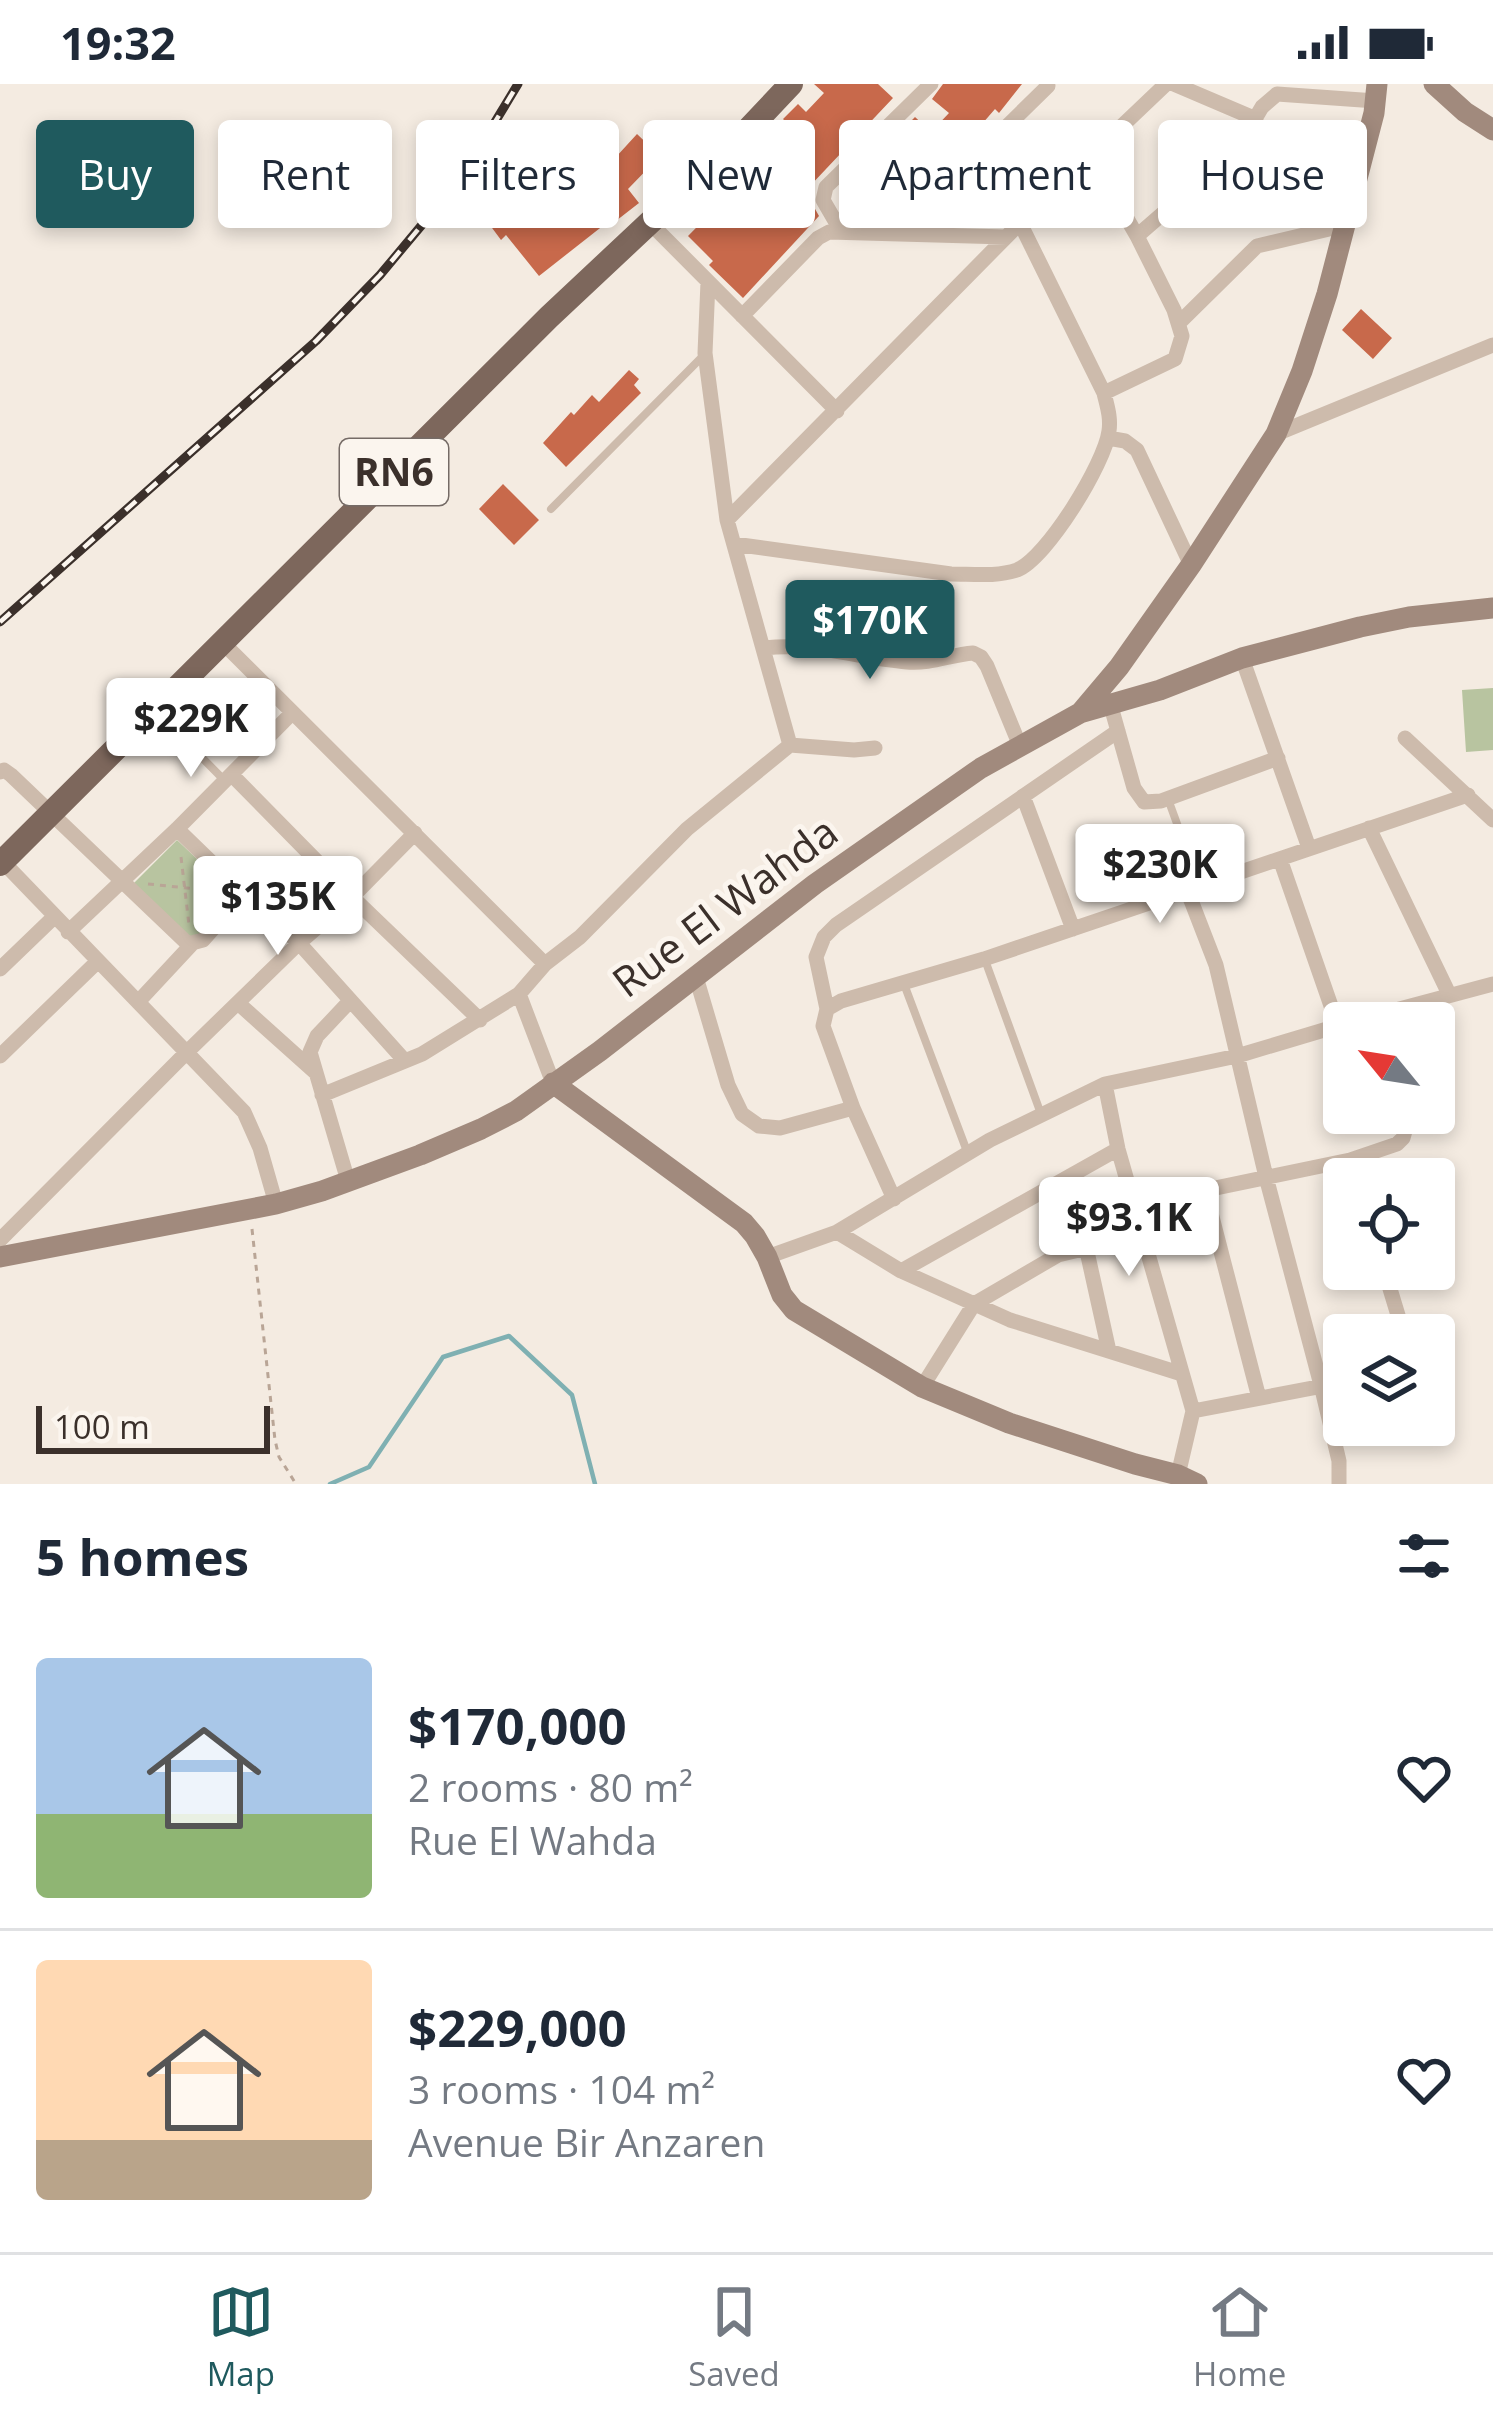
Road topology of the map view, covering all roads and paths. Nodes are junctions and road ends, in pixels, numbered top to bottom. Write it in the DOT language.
graph roads {
  1 [pos="791,84"];
  2 [pos="931,84"];
  3 [pos="1170,84"];
  4 [pos="1434,84"];
  5 [pos="1048,86"];
  6 [pos="1377,92"];
  7 [pos="1256,118"];
  8 [pos="757,120"];
  9 [pos="1130,120"];
  10 [pos="1493,130"];
  11 [pos="1367,135"];
  12 [pos="643,228"];
  13 [pos="655,228"];
  14 [pos="1015,228"];
  15 [pos="1022,228"];
  16 [pos="1132,228"];
  17 [pos="1333,228"];
  18 [pos="1345,228"];
  19 [pos="842,231"];
  20 [pos="897,234"];
  21 [pos="1137,236"];
  22 [pos="1006,237"];
  23 [pos="708,282"];
  24 [pos="742,316"];
  25 [pos="1179,323"];
  26 [pos="1493,346"];
  27 [pos="705,353"];
  28 [pos="1104,393"];
  29 [pos="837,411"];
  30 [pos="1276,434"];
  31 [pos="1108,438"];
  32 [pos="551,509"];
  33 [pos="727,520"];
  34 [pos="734,544"];
  35 [pos="1191,565"];
  36 [pos="1493,608"];
  37 [pos="224,643"];
  38 [pos="764,648"];
  39 [pos="1243,658"];
  40 [pos="1110,703"];
  41 [pos="155,710"];
  42 [pos="292,713"];
  43 [pos="1080,713"];
  44 [pos="1118,731"];
  45 [pos="1405,738"];
  46 [pos="790,745"];
  47 [pos="1020,746"];
  48 [pos="875,748"];
  49 [pos="1278,758"];
  50 [pos="0,772"];
  51 [pos="228,778"];
  52 [pos="1468,795"];
  53 [pos="1023,796"];
  54 [pos="1168,799"];
  55 [pos="49,814"];
  56 [pos="1493,820"];
  57 [pos="1369,828"];
  58 [pos="177,829"];
  59 [pos="415,833"];
  60 [pos="1309,848"];
  61 [pos="1280,859"];
  62 [pos="1,863"];
  63 [pos="122,881"];
  64 [pos="185,888"];
  65 [pos="1194,888"];
  66 [pos="244,894"];
  67 [pos="352,897"];
  68 [pos="55,917"];
  69 [pos="1073,929"];
  70 [pos="68,932"];
  71 [pos="299,943"];
  72 [pos="192,944"];
  73 [pos="984,958"];
  74 [pos="97,962"];
  75 [pos="545,964"];
  76 [pos="0,969"];
  77 [pos="696,977"];
  78 [pos="904,983"];
  79 [pos="1493,984"];
  80 [pos="518,994"];
  81 [pos="1449,994"];
  82 [pos="350,1001"];
  83 [pos="138,1002"];
  84 [pos="1335,1002"];
  85 [pos="1421,1002"];
  86 [pos="238,1003"];
  87 [pos="827,1009"];
  88 [pos="480,1020"];
  89 [pos="1323,1030"];
  90 [pos="186,1053"];
  91 [pos="0,1056"];
  92 [pos="1237,1056"];
  93 [pos="405,1060"];
  94 [pos="316,1073"];
  95 [pos="554,1083"];
  96 [pos="1105,1084"];
  97 [pos="322,1095"];
  98 [pos="853,1108"];
  99 [pos="1041,1114"];
  100 [pos="1405,1134"];
  101 [pos="1118,1150"];
  102 [pos="968,1154"];
  103 [pos="1356,1158"];
  104 [pos="1323,1165"];
  105 [pos="1266,1177"];
  106 [pos="348,1181"];
  107 [pos="1205,1190"];
  108 [pos="894,1199"];
  109 [pos="276,1204"];
  110 [pos="1134,1204"];
  111 [pos="251,1210"];
  112 [pos="837,1232"];
  113 [pos="1142,1235"];
  114 [pos="0,1240"];
  115 [pos="1086,1247"];
  116 [pos="0,1257"];
  117 [pos="767,1257"];
  118 [pos="901,1271"];
  119 [pos="974,1304"];
  120 [pos="1109,1351"];
  121 [pos="1182,1374"];
  122 [pos="1321,1385"];
  123 [pos="922,1387"];
  124 [pos="1259,1398"];
  125 [pos="1193,1411"];
  126 [pos="1187,1480"];
  127 [pos="294,1481"];
  128 [pos="1340,1484"];
  1 -- 8 [label="main road, RN6"];
  2 -- 19 [label="street"];
  3 -- 7 [label="street"];
  3 -- 9 [label="street"];
  4 -- 10 [label="street"];
  5 -- 20 [label="street"];
  6 -- 7 [label="street"];
  6 -- 11 [label="street"];
  7 -- 21 [label="street"];
  12 -- 37 [label="main road, RN6"];
  13 -- 23 [label="street"];
  14 -- 22 [label="street"];
  15 -- 28 [label="street"];
  16 -- 21 [label="street"];
  17 -- 25 [label="street"];
  18 -- 30 [label="street"];
  19 -- 20 [label="street"];
  19 -- 24 [label="street"];
  20 -- 22 [label="street"];
  21 -- 25 [label="street"];
  22 -- 29 [label="street"];
  23 -- 24 [label="street"];
  23 -- 27 [label="street"];
  24 -- 29 [label="street"];
  25 -- 28 [label="street"];
  26 -- 30 [label="street"];
  27 -- 32 [label="lane"];
  27 -- 33 [label="street"];
  28 -- 31 [label="street"];
  29 -- 33 [label="street"];
  30 -- 35 [label="street"];
  31 -- 34 [label="street"];
  31 -- 35 [label="street"];
  33 -- 34 [label="street"];
  34 -- 38 [label="street"];
  35 -- 43 [label="street"];
  36 -- 39 [label="street, Rue El Wahda"];
  37 -- 41 [label="main road, RN6"];
  37 -- 42 [label="street"];
  38 -- 46 [label="street"];
  38 -- 47 [label="street"];
  39 -- 40 [label="street, Rue El Wahda"];
  39 -- 49 [label="street"];
  40 -- 43 [label="street, Rue El Wahda"];
  40 -- 44 [label="street"];
  41 -- 51 [label="lane"];
  41 -- 55 [label="main road, RN6"];
  42 -- 51 [label="street"];
  42 -- 59 [label="street"];
  43 -- 47 [label="street, Rue El Wahda"];
  44 -- 53 [label="street"];
  44 -- 54 [label="street"];
  45 -- 52 [label="street"];
  46 -- 48 [label="street"];
  46 -- 75 [label="street"];
  47 -- 77 [label="street, Rue El Wahda"];
  49 -- 54 [label="street"];
  49 -- 60 [label="street"];
  50 -- 55 [label="street"];
  51 -- 58 [label="street"];
  51 -- 67 [label="street"];
  52 -- 56 [label="street"];
  52 -- 57 [label="street"];
  53 -- 69 [label="street"];
  53 -- 87 [label="street"];
  54 -- 65 [label="lane"];
  55 -- 62 [label="main road, RN6"];
  55 -- 63 [label="street"];
  57 -- 60 [label="street"];
  57 -- 81 [label="street"];
  58 -- 63 [label="street"];
  58 -- 64 [label="path"];
  58 -- 66 [label="street"];
  59 -- 67 [label="street"];
  59 -- 75 [label="street"];
  60 -- 61 [label="street"];
  61 -- 65 [label="street"];
  61 -- 84 [label="street"];
  62 -- 68 [label="street"];
  63 -- 64 [label="path"];
  63 -- 70 [label="street"];
  63 -- 72 [label="street"];
  64 -- 66 [label="path"];
  64 -- 72 [label="path"];
  65 -- 69 [label="street"];
  65 -- 92 [label="street"];
  66 -- 71 [label="street"];
  66 -- 72 [label="street"];
  67 -- 71 [label="street"];
  67 -- 88 [label="street"];
  68 -- 70 [label="street"];
  68 -- 76 [label="street"];
  69 -- 73 [label="street"];
  70 -- 74 [label="street"];
  71 -- 82 [label="street"];
  71 -- 86 [label="street"];
  72 -- 83 [label="street"];
  73 -- 78 [label="street"];
  73 -- 99 [label="lane"];
  74 -- 83 [label="street"];
  74 -- 91 [label="street"];
  75 -- 80 [label="street"];
  77 -- 95 [label="street, Rue El Wahda"];
  77 -- 98 [label="street"];
  78 -- 87 [label="street"];
  78 -- 102 [label="lane"];
  79 -- 81 [label="street"];
  80 -- 88 [label="street"];
  80 -- 95 [label="street"];
  81 -- 85 [label="street"];
  82 -- 93 [label="street"];
  82 -- 94 [label="street"];
  83 -- 90 [label="street"];
  86 -- 90 [label="street"];
  86 -- 94 [label="street"];
  87 -- 98 [label="street"];
  88 -- 93 [label="street"];
  89 -- 92 [label="street"];
  90 -- 109 [label="street"];
  90 -- 114 [label="street"];
  92 -- 96 [label="street"];
  92 -- 105 [label="street"];
  93 -- 97 [label="street"];
  94 -- 97 [label="street"];
  95 -- 106 [label="street, Rue El Wahda"];
  95 -- 117 [label="street"];
  96 -- 99 [label="street"];
  96 -- 101 [label="street"];
  97 -- 106 [label="street"];
  98 -- 108 [label="street"];
  99 -- 102 [label="street"];
  100 -- 103 [label="street"];
  101 -- 110 [label="street"];
  101 -- 118 [label="street"];
  102 -- 108 [label="street"];
  104 -- 105 [label="street"];
  105 -- 107 [label="street"];
  105 -- 122 [label="street"];
  106 -- 109 [label="street, Rue El Wahda"];
  107 -- 110 [label="street"];
  107 -- 124 [label="street"];
  108 -- 112 [label="street"];
  109 -- 111 [label="street, Rue El Wahda"];
  110 -- 113 [label="street"];
  111 -- 116 [label="street, Rue El Wahda"];
  111 -- 127 [label="path"];
  112 -- 117 [label="street"];
  112 -- 118 [label="street"];
  113 -- 115 [label="street"];
  113 -- 121 [label="street"];
  115 -- 119 [label="street"];
  115 -- 120 [label="street"];
  117 -- 123 [label="street"];
  118 -- 119 [label="street"];
  119 -- 120 [label="street"];
  119 -- 123 [label="street"];
  120 -- 121 [label="street"];
  121 -- 125 [label="street"];
  122 -- 124 [label="street"];
  122 -- 128 [label="street"];
  123 -- 126 [label="street"];
  124 -- 125 [label="street"];
  125 -- 126 [label="street"];
}
